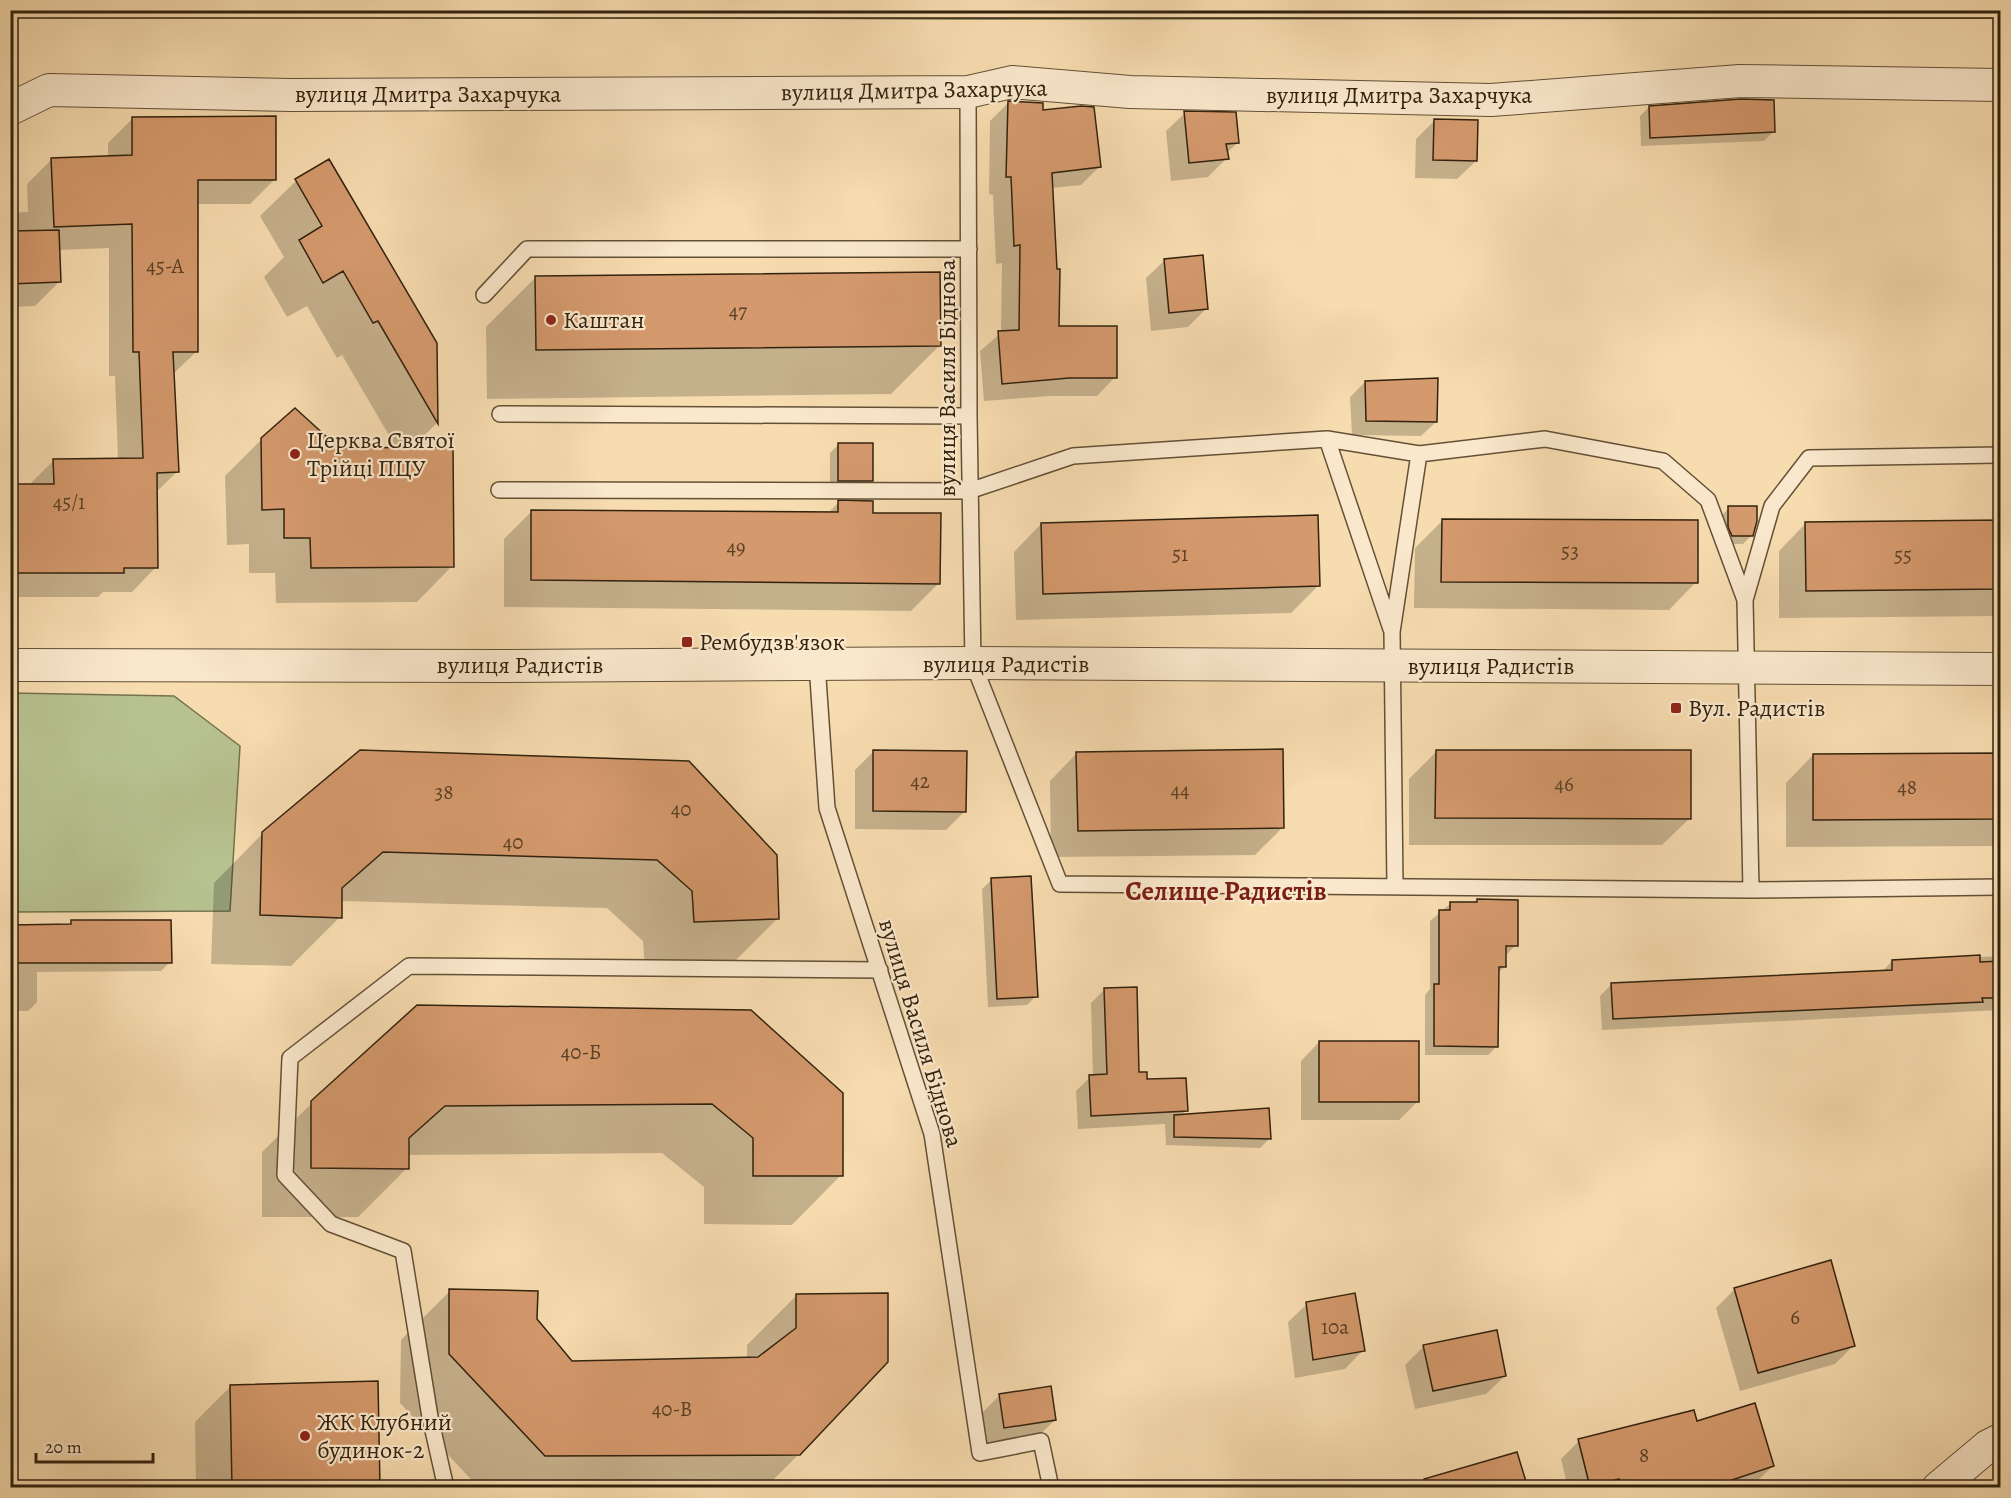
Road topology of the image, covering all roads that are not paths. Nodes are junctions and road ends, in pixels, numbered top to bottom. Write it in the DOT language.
graph roads {
  1 [pos="2001,85"];
  2 [pos="968,92"];
  3 [pos="10,109"];
  4 [pos="969,249"];
  5 [pos="484,295"];
  6 [pos="500,414"];
  7 [pos="969,416"];
  8 [pos="1327,439"];
  9 [pos="1419,454"];
  10 [pos="2001,455"];
  11 [pos="499,490"];
  12 [pos="969,491"];
  13 [pos="1745,600"];
  14 [pos="1392,632"];
  15 [pos="973,663"];
  16 [pos="10,664"];
  17 [pos="818,664"];
  18 [pos="1393,666"];
  19 [pos="1746,667"];
  20 [pos="2001,669"];
  21 [pos="1395,887"];
  22 [pos="2001,887"];
  23 [pos="1751,890"];
  24 [pos="880,970"];
  25 [pos="2001,1440"];
  26 [pos="446,1488"];
  27 [pos="1051,1488"];
  28 [pos="1938,1488"];
  1 -- 2 [label="street, вулиця Дмитра Захарчука"];
  2 -- 3 [label="street, вулиця Дмитра Захарчука"];
  2 -- 4 [label="lane, вулиця Василя Біднова"];
  4 -- 5 [label="lane"];
  4 -- 7 [label="lane, вулиця Василя Біднова"];
  6 -- 7 [label="lane"];
  7 -- 12 [label="lane, вулиця Василя Біднова"];
  8 -- 9 [label="lane"];
  8 -- 12 [label="lane"];
  8 -- 14 [label="lane"];
  9 -- 13 [label="lane"];
  9 -- 14 [label="lane"];
  10 -- 13 [label="lane"];
  11 -- 12 [label="lane"];
  12 -- 15 [label="lane, вулиця Василя Біднова"];
  13 -- 19 [label="lane"];
  14 -- 18 [label="lane"];
  15 -- 17 [label="street, вулиця Радистів"];
  15 -- 18 [label="street, вулиця Радистів"];
  15 -- 21 [label="lane"];
  16 -- 17 [label="street, вулиця Радистів"];
  17 -- 24 [label="lane, вулиця Василя Біднова"];
  18 -- 19 [label="street, вулиця Радистів"];
  18 -- 21 [label="lane"];
  19 -- 20 [label="street, вулиця Радистів"];
  19 -- 23 [label="lane"];
  21 -- 23 [label="lane"];
  22 -- 23 [label="lane"];
  24 -- 26 [label="lane"];
  24 -- 27 [label="lane, вулиця Василя Біднова"];
  25 -- 28 [label="street"];
}
